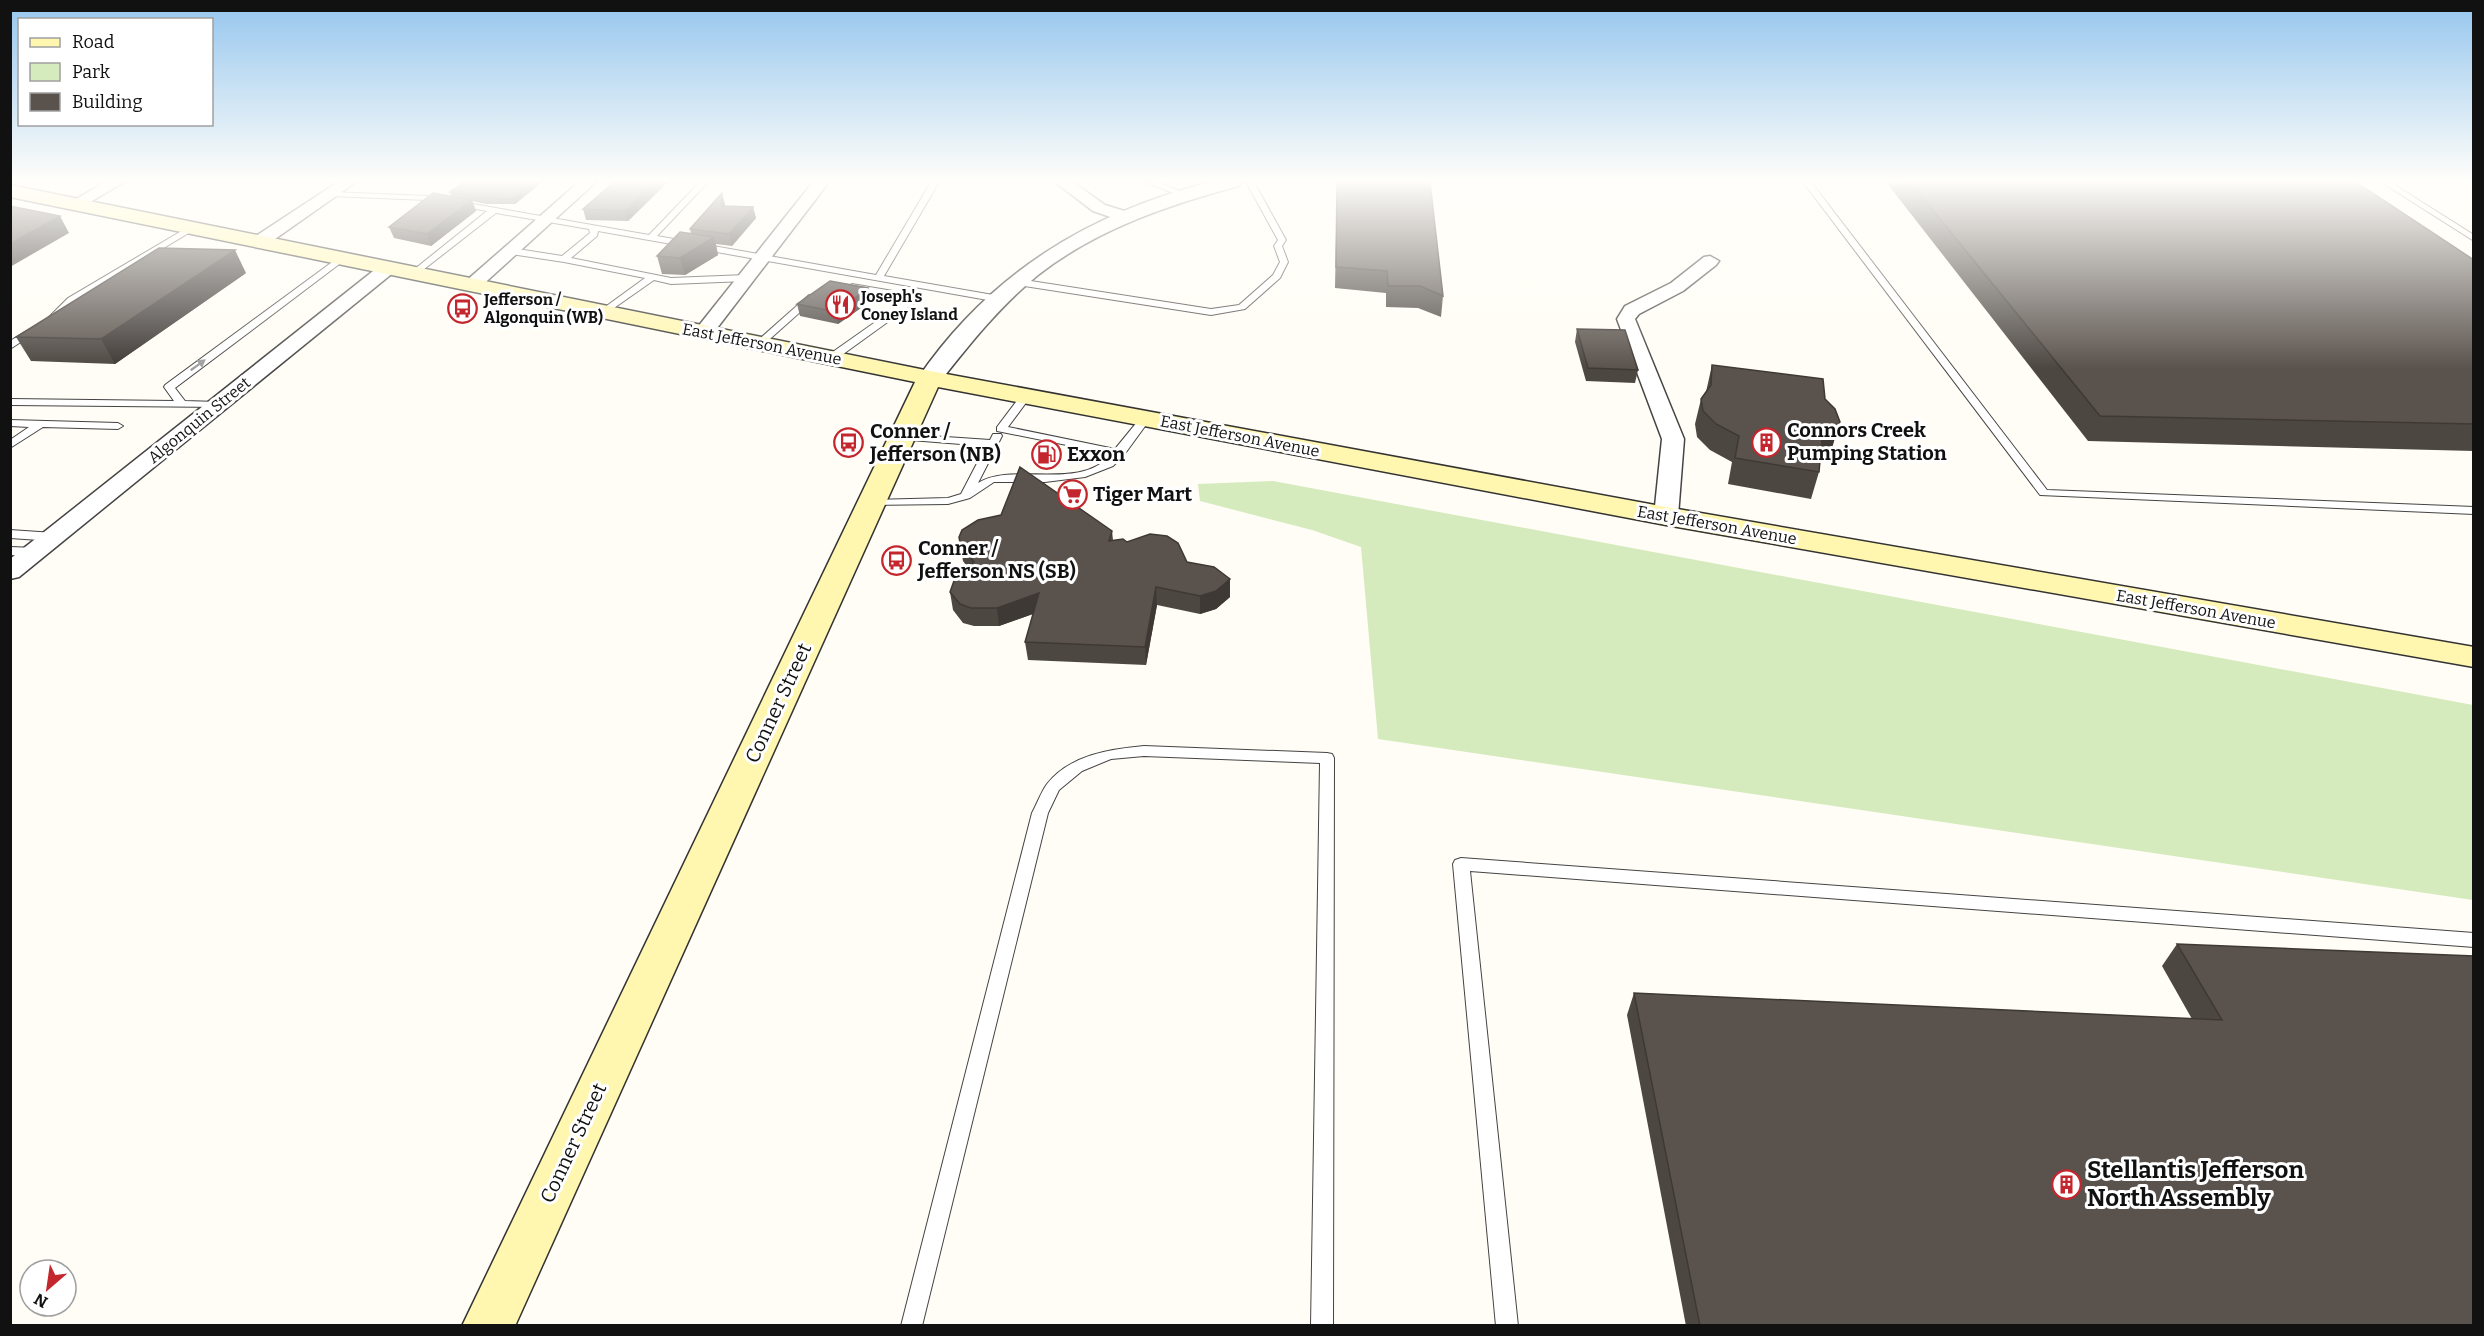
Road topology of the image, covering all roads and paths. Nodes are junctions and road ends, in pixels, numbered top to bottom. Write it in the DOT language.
graph roads {
  1 [pos="165,244"];
  2 [pos="270,244"];
  3 [pos="451,244"];
  4 [pos="519,244"];
  5 [pos="582,244"];
  6 [pos="686,244"];
  7 [pos="773,244"];
  8 [pos="898,244"];
  9 [pos="1070,244"];
  10 [pos="1279,244"];
  11 [pos="1855,244"];
  12 [pos="511,251"];
  13 [pos="763,258"];
  14 [pos="342,259"];
  15 [pos="564,259"];
  16 [pos="1710,261"];
  17 [pos="388,268"];
  18 [pos="414,274"];
  19 [pos="652,277"];
  20 [pos="746,278"];
  21 [pos="878,278"];
  22 [pos="1018,282"];
  23 [pos="472,285"];
  24 [pos="839,285"];
  25 [pos="820,290"];
  26 [pos="999,299"];
  27 [pos="604,312"];
  28 [pos="704,333"];
  29 [pos="759,344"];
  30 [pos="10,346"];
  31 [pos="831,358"];
  32 [pos="930,378"];
  33 [pos="1026,396"];
  34 [pos="10,402"];
  35 [pos="182,405"];
  36 [pos="218,405"];
  37 [pos="1146,418"];
  38 [pos="10,423"];
  39 [pos="40,424"];
  40 [pos="118,426"];
  41 [pos="1001,429"];
  42 [pos="902,437"];
  43 [pos="992,443"];
  44 [pos="10,445"];
  45 [pos="1119,453"];
  46 [pos="966,496"];
  47 [pos="872,503"];
  48 [pos="2474,511"];
  49 [pos="1666,516"];
  50 [pos="10,534"];
  51 [pos="54,537"];
  52 [pos="10,551"];
  53 [pos="36,552"];
  54 [pos="10,572"];
  55 [pos="2474,657"];
  56 [pos="2474,940"];
  57 [pos="488,1326"];
  58 [pos="911,1326"];
  59 [pos="1322,1326"];
  60 [pos="1507,1326"];
  1 -- 30 [label="lane"];
  2 -- 14 [label="main road, East Jefferson Avenue"];
  3 -- 18 [label="lane"];
  4 -- 12 [label="street"];
  5 -- 15 [label="lane"];
  6 -- 13 [label="lane"];
  7 -- 13 [label="street"];
  8 -- 21 [label="lane"];
  9 -- 22 [label="street, Conner Street"];
  10 -- 22 [label="lane"];
  11 -- 48 [label="lane"];
  12 -- 15 [label="lane"];
  12 -- 23 [label="street"];
  13 -- 20 [label="street"];
  13 -- 21 [label="lane"];
  14 -- 17 [label="main road, East Jefferson Avenue"];
  35 -- 14 [label="lane, one-way"];
  15 -- 19 [label="lane"];
  16 -- 49 [label="street"];
  17 -- 18 [label="main road, East Jefferson Avenue"];
  17 -- 36 [label="street, Algonquin Street"];
  18 -- 23 [label="main road, East Jefferson Avenue"];
  19 -- 20 [label="lane"];
  19 -- 27 [label="lane"];
  20 -- 28 [label="street"];
  21 -- 26 [label="lane"];
  22 -- 26 [label="street, Conner Street"];
  23 -- 27 [label="main road, East Jefferson Avenue"];
  24 -- 31 [label="lane"];
  25 -- 29 [label="lane"];
  26 -- 32 [label="street, Conner Street"];
  27 -- 28 [label="main road, East Jefferson Avenue"];
  28 -- 29 [label="main road, East Jefferson Avenue"];
  29 -- 31 [label="main road, East Jefferson Avenue"];
  31 -- 32 [label="main road, East Jefferson Avenue"];
  32 -- 33 [label="main road, East Jefferson Avenue"];
  32 -- 42 [label="main road, Conner Street"];
  33 -- 37 [label="main road, East Jefferson Avenue"];
  33 -- 41 [label="lane"];
  34 -- 35 [label="lane"];
  35 -- 36 [label="lane"];
  36 -- 51 [label="street, Algonquin Street"];
  37 -- 45 [label="lane"];
  37 -- 49 [label="main road, East Jefferson Avenue"];
  38 -- 39 [label="lane"];
  39 -- 40 [label="lane"];
  39 -- 44 [label="lane"];
  41 -- 43 [label="lane"];
  41 -- 45 [label="lane"];
  42 -- 43 [label="lane"];
  42 -- 47 [label="main road, Conner Street"];
  43 -- 46 [label="lane"];
  45 -- 46 [label="lane"];
  46 -- 47 [label="lane"];
  47 -- 57 [label="main road, Conner Street"];
  49 -- 55 [label="main road, East Jefferson Avenue"];
  50 -- 51 [label="lane"];
  51 -- 53 [label="street, Algonquin Street"];
  52 -- 53 [label="lane"];
  53 -- 54 [label="street, Algonquin Street"];
  56 -- 60 [label="lane"];
  58 -- 59 [label="lane"];
}
